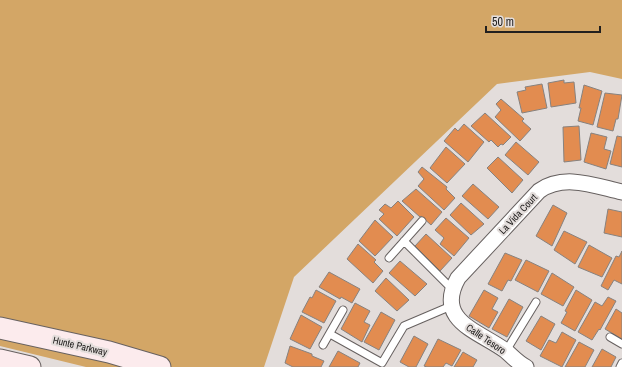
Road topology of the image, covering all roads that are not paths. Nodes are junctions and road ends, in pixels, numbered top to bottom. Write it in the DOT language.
graph roads {
  1 [pos="622,192"];
  2 [pos="422,222"];
  3 [pos="404,241"];
  4 [pos="389,258"];
  5 [pos="452,289"];
  6 [pos="536,302"];
  7 [pos="452,306"];
  8 [pos="343,310"];
  9 [pos="0,328"];
  10 [pos="330,334"];
  11 [pos="610,337"];
  12 [pos="622,344"];
  13 [pos="323,345"];
  14 [pos="506,351"];
  15 [pos="0,360"];
  16 [pos="622,363"];
  17 [pos="30,367"];
  18 [pos="160,367"];
  19 [pos="526,367"];
  20 [pos="620,367"];
  1 -- 5 [label="street, La Vida Court"];
  2 -- 3 [label="lane"];
  3 -- 4 [label="lane"];
  3 -- 5 [label="lane"];
  5 -- 7 [label="street"];
  6 -- 14 [label="lane"];
  7 -- 10 [label="lane"];
  7 -- 14 [label="street, Calle Tesoro"];
  8 -- 10 [label="lane"];
  9 -- 18 [label="main road, Hunte Parkway"];
  10 -- 13 [label="lane"];
  11 -- 12 [label="lane"];
  14 -- 19 [label="street, Calle Tesoro"];
  15 -- 17 [label="main road"];
  16 -- 20 [label="lane"];
}
